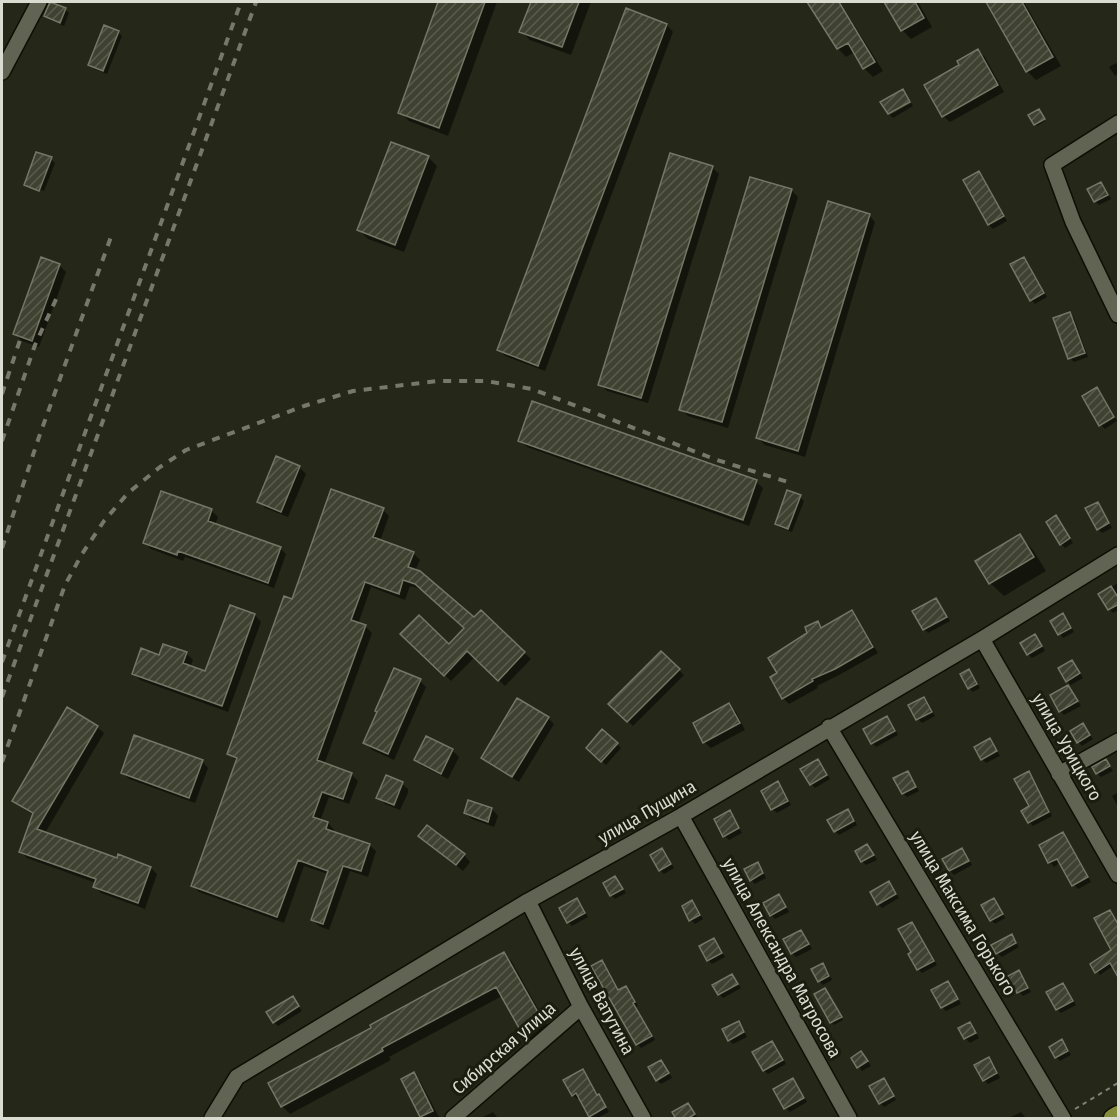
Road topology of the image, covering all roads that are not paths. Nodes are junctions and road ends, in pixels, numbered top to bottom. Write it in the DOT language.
graph roads {
  1 [pos="39,2"];
  2 [pos="2,72"];
  3 [pos="1119,123"];
  4 [pos="1119,315"];
  5 [pos="1119,555"];
  6 [pos="982,639"];
  7 [pos="829,727"];
  8 [pos="1119,741"];
  9 [pos="1059,774"];
  10 [pos="681,816"];
  11 [pos="1119,875"];
  12 [pos="528,901"];
  13 [pos="581,1007"];
  14 [pos="1119,1115"];
  15 [pos="1063,1118"];
  16 [pos="212,1119"];
  17 [pos="453,1119"];
  18 [pos="643,1119"];
  19 [pos="849,1119"];
  20 [pos="1113,1119"];
  1 -- 2 [label="street"];
  3 -- 4 [label="street"];
  5 -- 6 [label="street, улица Пущина"];
  6 -- 7 [label="street, улица Пущина"];
  6 -- 9 [label="street, улица Урицкого"];
  7 -- 10 [label="street, улица Пущина"];
  7 -- 15 [label="street, улица Максима Горького"];
  8 -- 9 [label="street"];
  9 -- 11 [label="street, улица Урицкого"];
  10 -- 12 [label="street, улица Пущина"];
  10 -- 19 [label="street, улица Александра Матросова"];
  12 -- 13 [label="street, улица Ватутина"];
  12 -- 16 [label="street, улица Пущина"];
  13 -- 17 [label="street, Сибирская улица"];
  13 -- 18 [label="street, улица Ватутина"];
  14 -- 20 [label="main road"];
}
